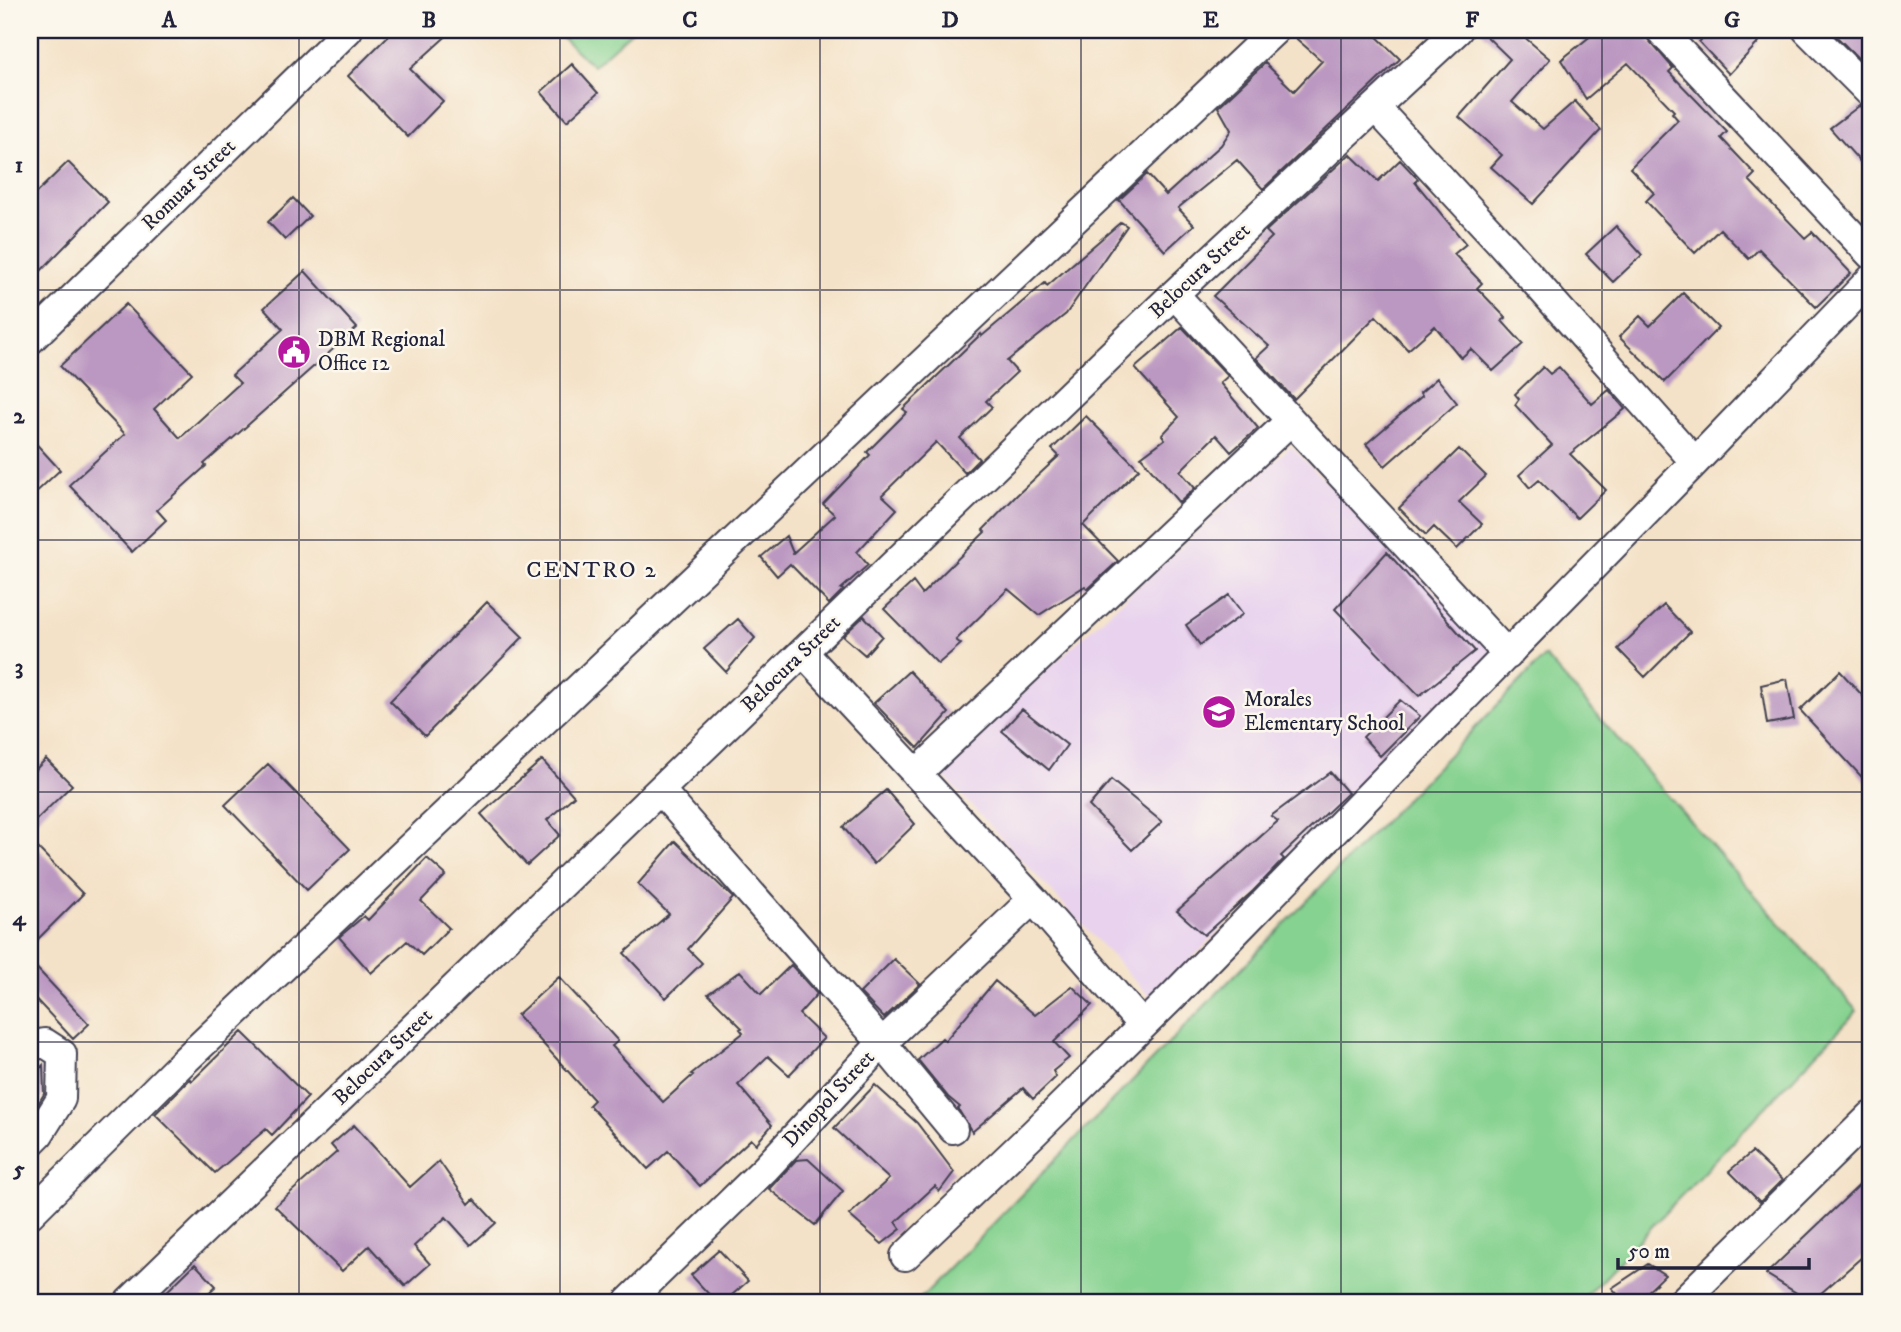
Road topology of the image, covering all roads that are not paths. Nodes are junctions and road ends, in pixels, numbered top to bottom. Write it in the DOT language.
graph roads {
  1 [pos="348,30"];
  2 [pos="1275,30"];
  3 [pos="1458,30"];
  4 [pos="1660,30"];
  5 [pos="1807,30"];
  6 [pos="1871,94"];
  7 [pos="1375,107"];
  8 [pos="1871,255"];
  9 [pos="1871,279"];
  10 [pos="1174,294"];
  11 [pos="30,340"];
  12 [pos="1290,421"];
  13 [pos="1696,462"];
  14 [pos="803,652"];
  15 [pos="1508,655"];
  16 [pos="916,774"];
  17 [pos="660,790"];
  18 [pos="1033,899"];
  19 [pos="1142,1025"];
  20 [pos="882,1042"];
  21 [pos="30,1045"];
  22 [pos="1871,1116"];
  23 [pos="953,1129"];
  24 [pos="30,1143"];
  25 [pos="30,1214"];
  26 [pos="905,1256"];
  27 [pos="129,1302"];
  28 [pos="628,1302"];
  29 [pos="1682,1302"];
  1 -- 11 [label="street, Romuar Street"];
  2 -- 25 [label="street"];
  3 -- 7 [label="street, Belocura Street"];
  4 -- 8 [label="street"];
  5 -- 6 [label="street"];
  7 -- 10 [label="street, Belocura Street"];
  7 -- 13 [label="street"];
  9 -- 13 [label="street"];
  10 -- 12 [label="street"];
  10 -- 14 [label="street, Belocura Street"];
  12 -- 15 [label="street"];
  12 -- 16 [label="street"];
  13 -- 15 [label="street"];
  14 -- 16 [label="street"];
  14 -- 17 [label="street, Belocura Street"];
  15 -- 19 [label="street"];
  16 -- 18 [label="street"];
  17 -- 20 [label="street"];
  17 -- 27 [label="street, Belocura Street"];
  18 -- 19 [label="street"];
  18 -- 20 [label="street, Dinopol Street"];
  19 -- 26 [label="street"];
  20 -- 23 [label="street"];
  20 -- 28 [label="street, Dinopol Street"];
  21 -- 24 [label="street"];
  22 -- 29 [label="street"];
}
